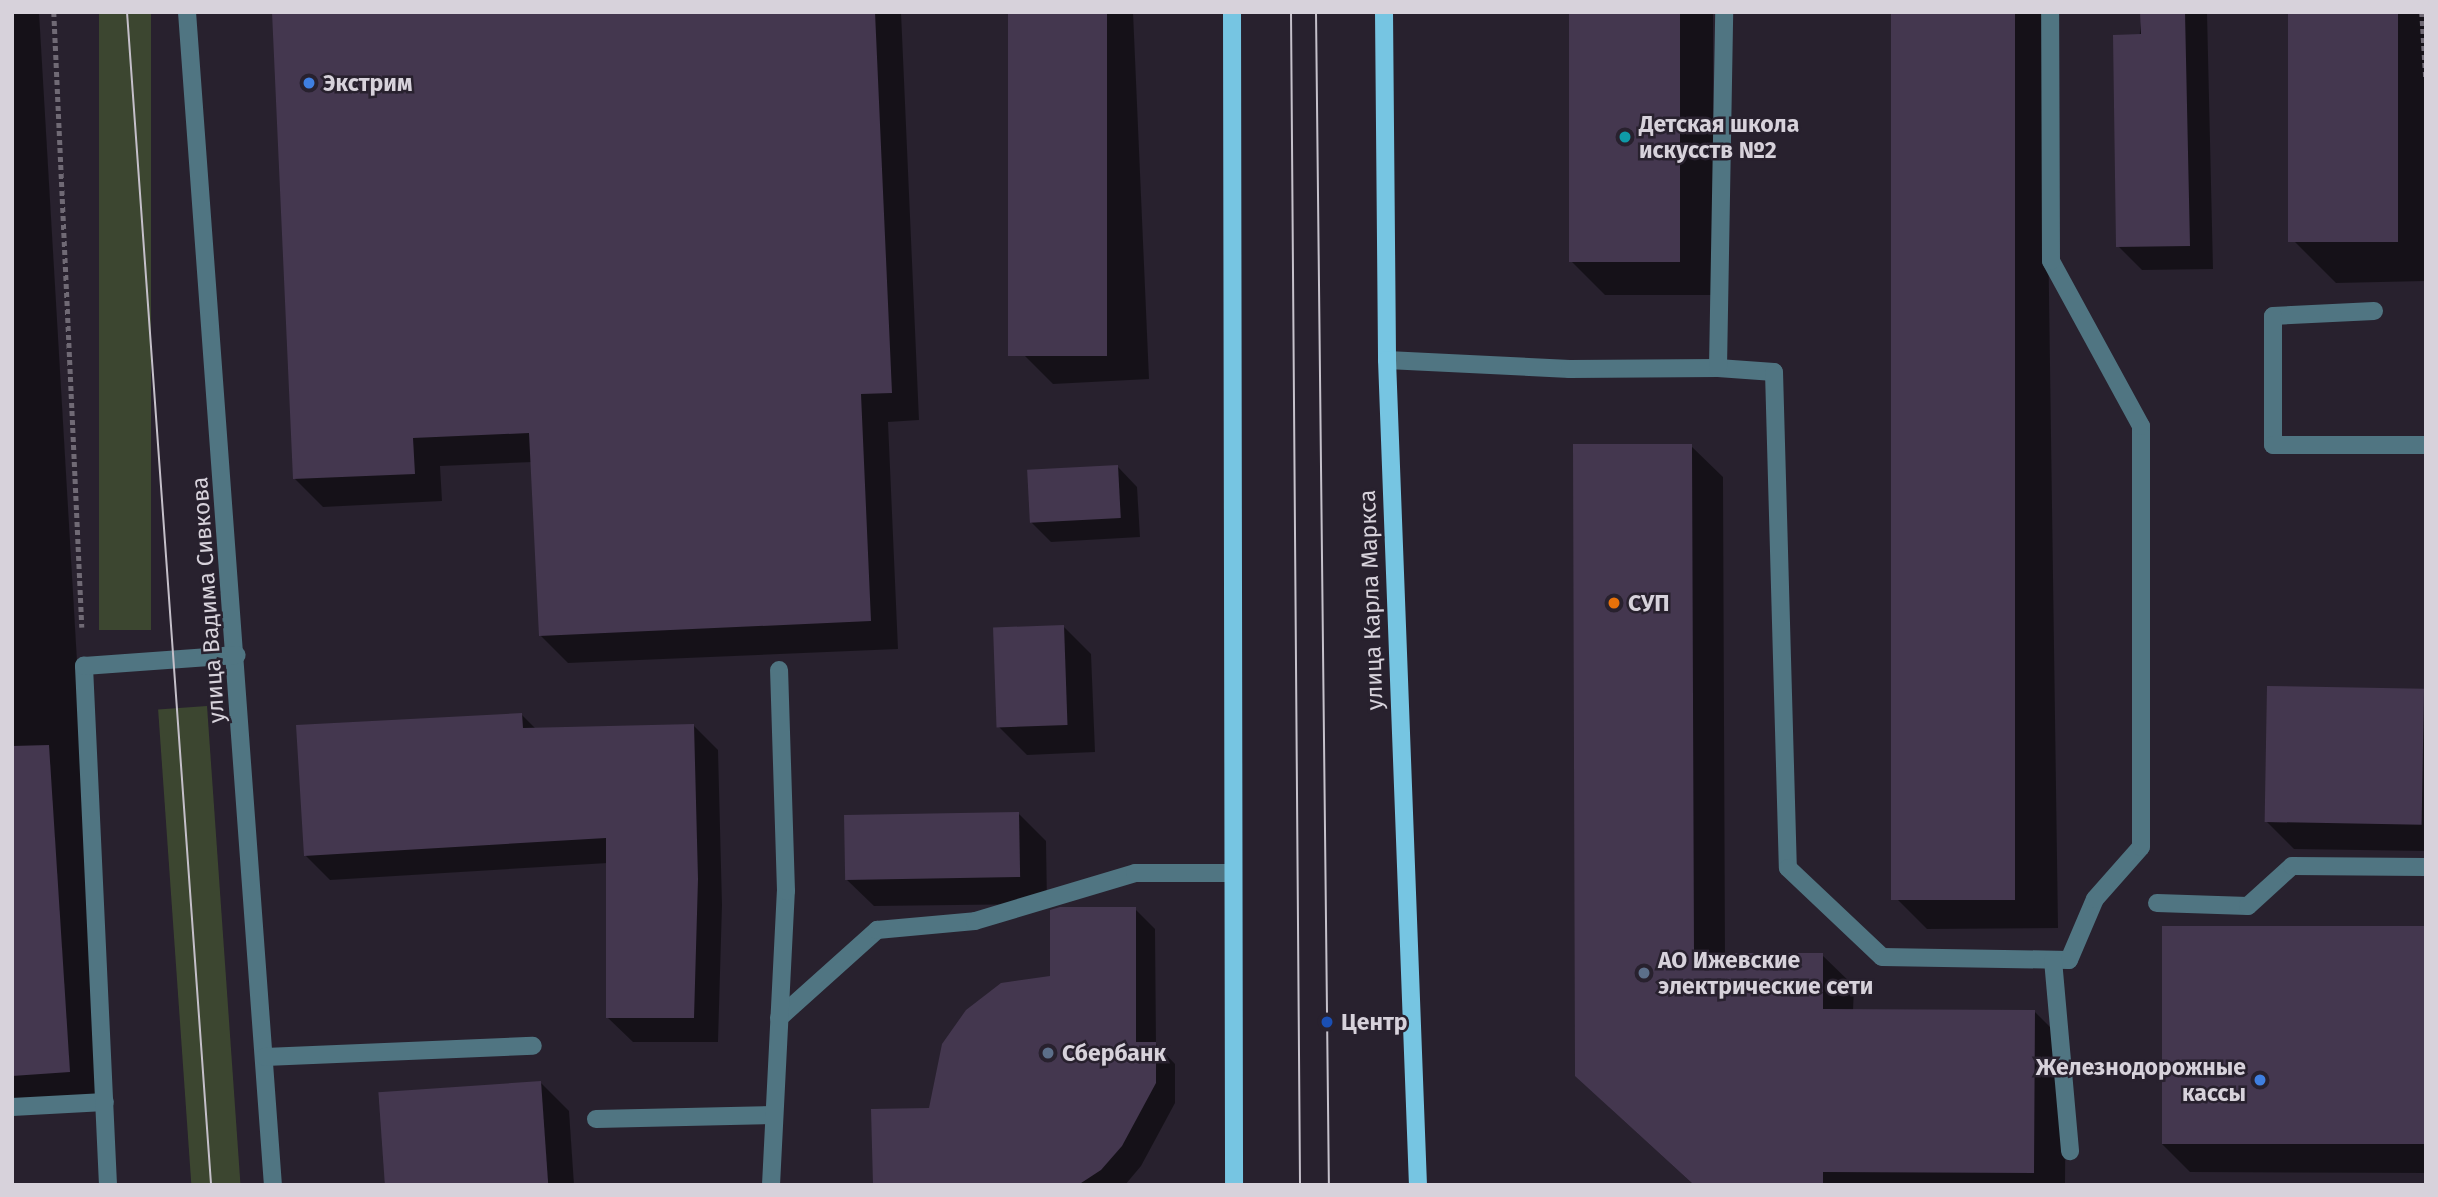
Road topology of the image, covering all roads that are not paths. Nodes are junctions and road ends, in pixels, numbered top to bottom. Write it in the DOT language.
graph roads {
  1 [pos="187,12"];
  2 [pos="1232,12"];
  3 [pos="1384,12"];
  4 [pos="1724,12"];
  5 [pos="2050,12"];
  6 [pos="2374,311"];
  7 [pos="1387,360"];
  8 [pos="1718,368"];
  9 [pos="2426,445"];
  10 [pos="237,655"];
  11 [pos="779,670"];
  12 [pos="2426,867"];
  13 [pos="1233,873"];
  14 [pos="2157,903"];
  15 [pos="2053,960"];
  16 [pos="779,1018"];
  17 [pos="533,1046"];
  18 [pos="265,1057"];
  19 [pos="105,1102"];
  20 [pos="12,1107"];
  21 [pos="774,1115"];
  22 [pos="596,1119"];
  23 [pos="2070,1151"];
  24 [pos="108,1185"];
  25 [pos="273,1185"];
  26 [pos="771,1185"];
  27 [pos="1234,1185"];
  28 [pos="1418,1185"];
  1 -- 10 [label="street, улица Вадима Сивкова"];
  2 -- 13 [label="main road"];
  3 -- 7 [label="main road, улица Карла Маркса"];
  4 -- 8 [label="street"];
  5 -- 15 [label="street"];
  6 -- 9 [label="street"];
  7 -- 8 [label="street"];
  7 -- 28 [label="main road, улица Карла Маркса"];
  8 -- 15 [label="street"];
  10 -- 18 [label="street, улица Вадима Сивкова"];
  10 -- 19 [label="street"];
  11 -- 16 [label="street"];
  12 -- 14 [label="street"];
  13 -- 16 [label="street"];
  13 -- 27 [label="main road"];
  15 -- 23 [label="street"];
  16 -- 21 [label="street"];
  17 -- 18 [label="street"];
  18 -- 25 [label="street, улица Вадима Сивкова"];
  19 -- 20 [label="street"];
  19 -- 24 [label="street"];
  21 -- 22 [label="street"];
  21 -- 26 [label="street"];
}
